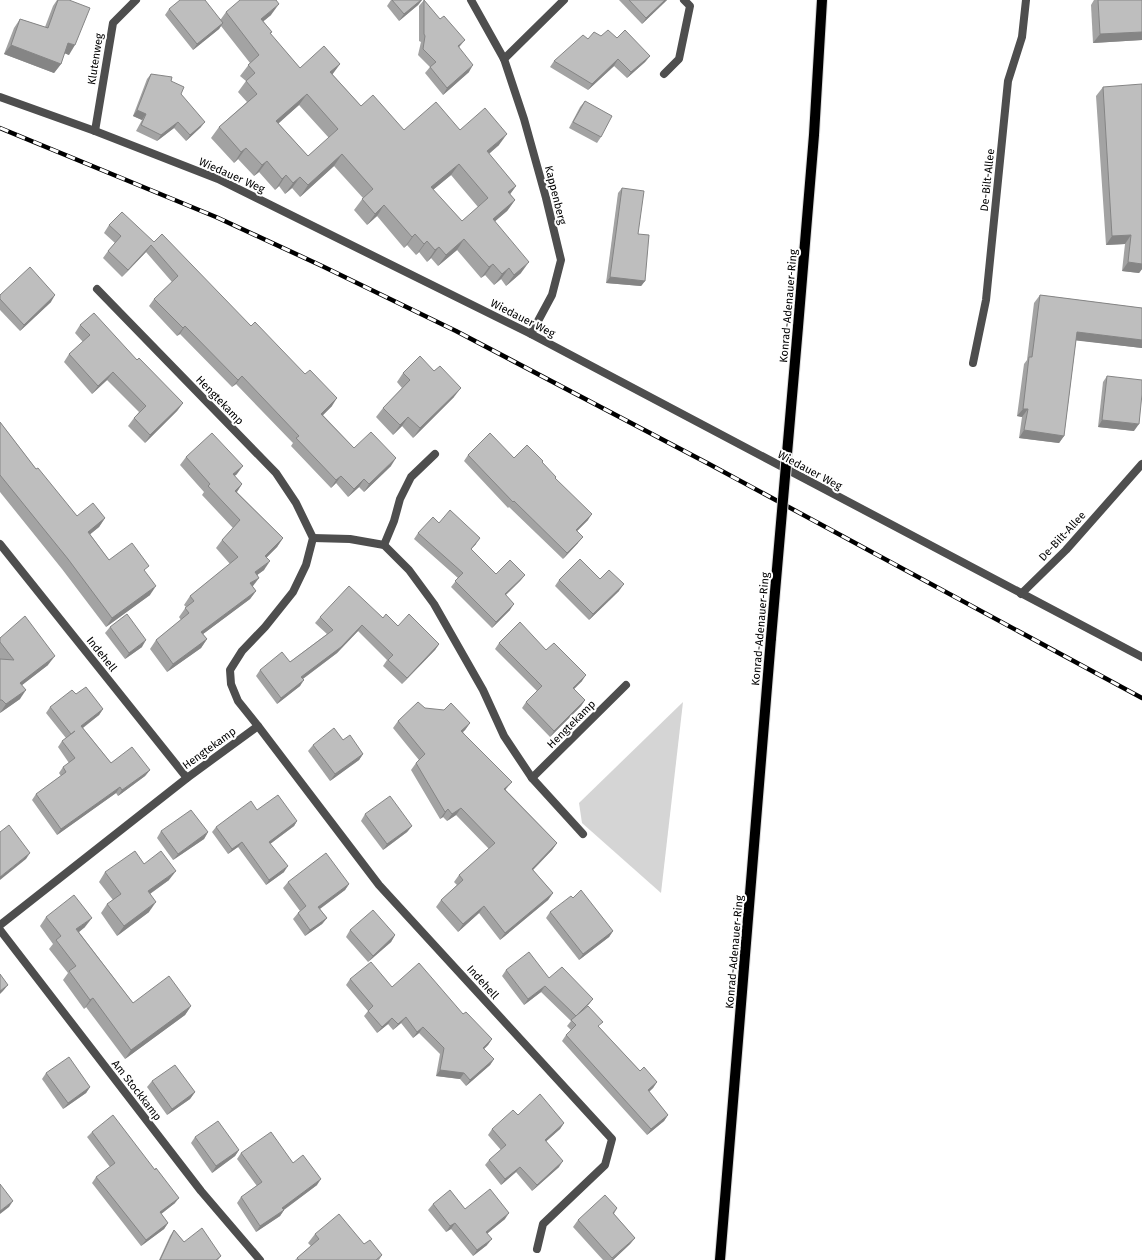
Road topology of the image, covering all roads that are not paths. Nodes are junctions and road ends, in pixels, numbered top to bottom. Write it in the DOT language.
graph roads {
  1 [pos="136,0"];
  2 [pos="471,0"];
  3 [pos="564,0"];
  4 [pos="684,0"];
  5 [pos="822,0"];
  6 [pos="1026,0"];
  7 [pos="504,59"];
  8 [pos="664,74"];
  9 [pos="0,97"];
  10 [pos="95,131"];
  11 [pos="96,289"];
  12 [pos="532,334"];
  13 [pos="973,363"];
  14 [pos="435,454"];
  15 [pos="1142,464"];
  16 [pos="313,538"];
  17 [pos="0,544"];
  18 [pos="384,546"];
  19 [pos="1021,594"];
  20 [pos="1142,658"];
  21 [pos="626,685"];
  22 [pos="258,726"];
  23 [pos="186,778"];
  24 [pos="532,778"];
  25 [pos="583,834"];
  26 [pos="0,925"];
  27 [pos="0,930"];
  28 [pos="537,1249"];
  29 [pos="260,1260"];
  30 [pos="720,1260"];
  1 -- 10 [label="street, Klutenweg"];
  2 -- 7 [label="street, Kappenberg"];
  3 -- 7 [label="street"];
  4 -- 8 [label="street"];
  5 -- 30 [label="main road, Konrad-Adenauer-Ring, bridge"];
  6 -- 13 [label="street, De-Bilt-Allee"];
  7 -- 12 [label="street, Kappenberg"];
  9 -- 10 [label="street, Wiedauer Weg"];
  10 -- 12 [label="street, Wiedauer Weg"];
  11 -- 16 [label="street, Hengtekamp"];
  12 -- 19 [label="street, Wiedauer Weg"];
  14 -- 18 [label="street"];
  15 -- 19 [label="street, De-Bilt-Allee"];
  16 -- 18 [label="street"];
  16 -- 22 [label="street"];
  17 -- 23 [label="street, Indehell"];
  18 -- 24 [label="street"];
  19 -- 20 [label="street, Wiedauer Weg"];
  21 -- 24 [label="street, Hengtekamp"];
  22 -- 23 [label="street, Hengtekamp"];
  22 -- 28 [label="street, Indehell"];
  23 -- 26 [label="street, Hengtekamp"];
  24 -- 25 [label="street"];
  27 -- 29 [label="street, Am Stockkamp"];
}
